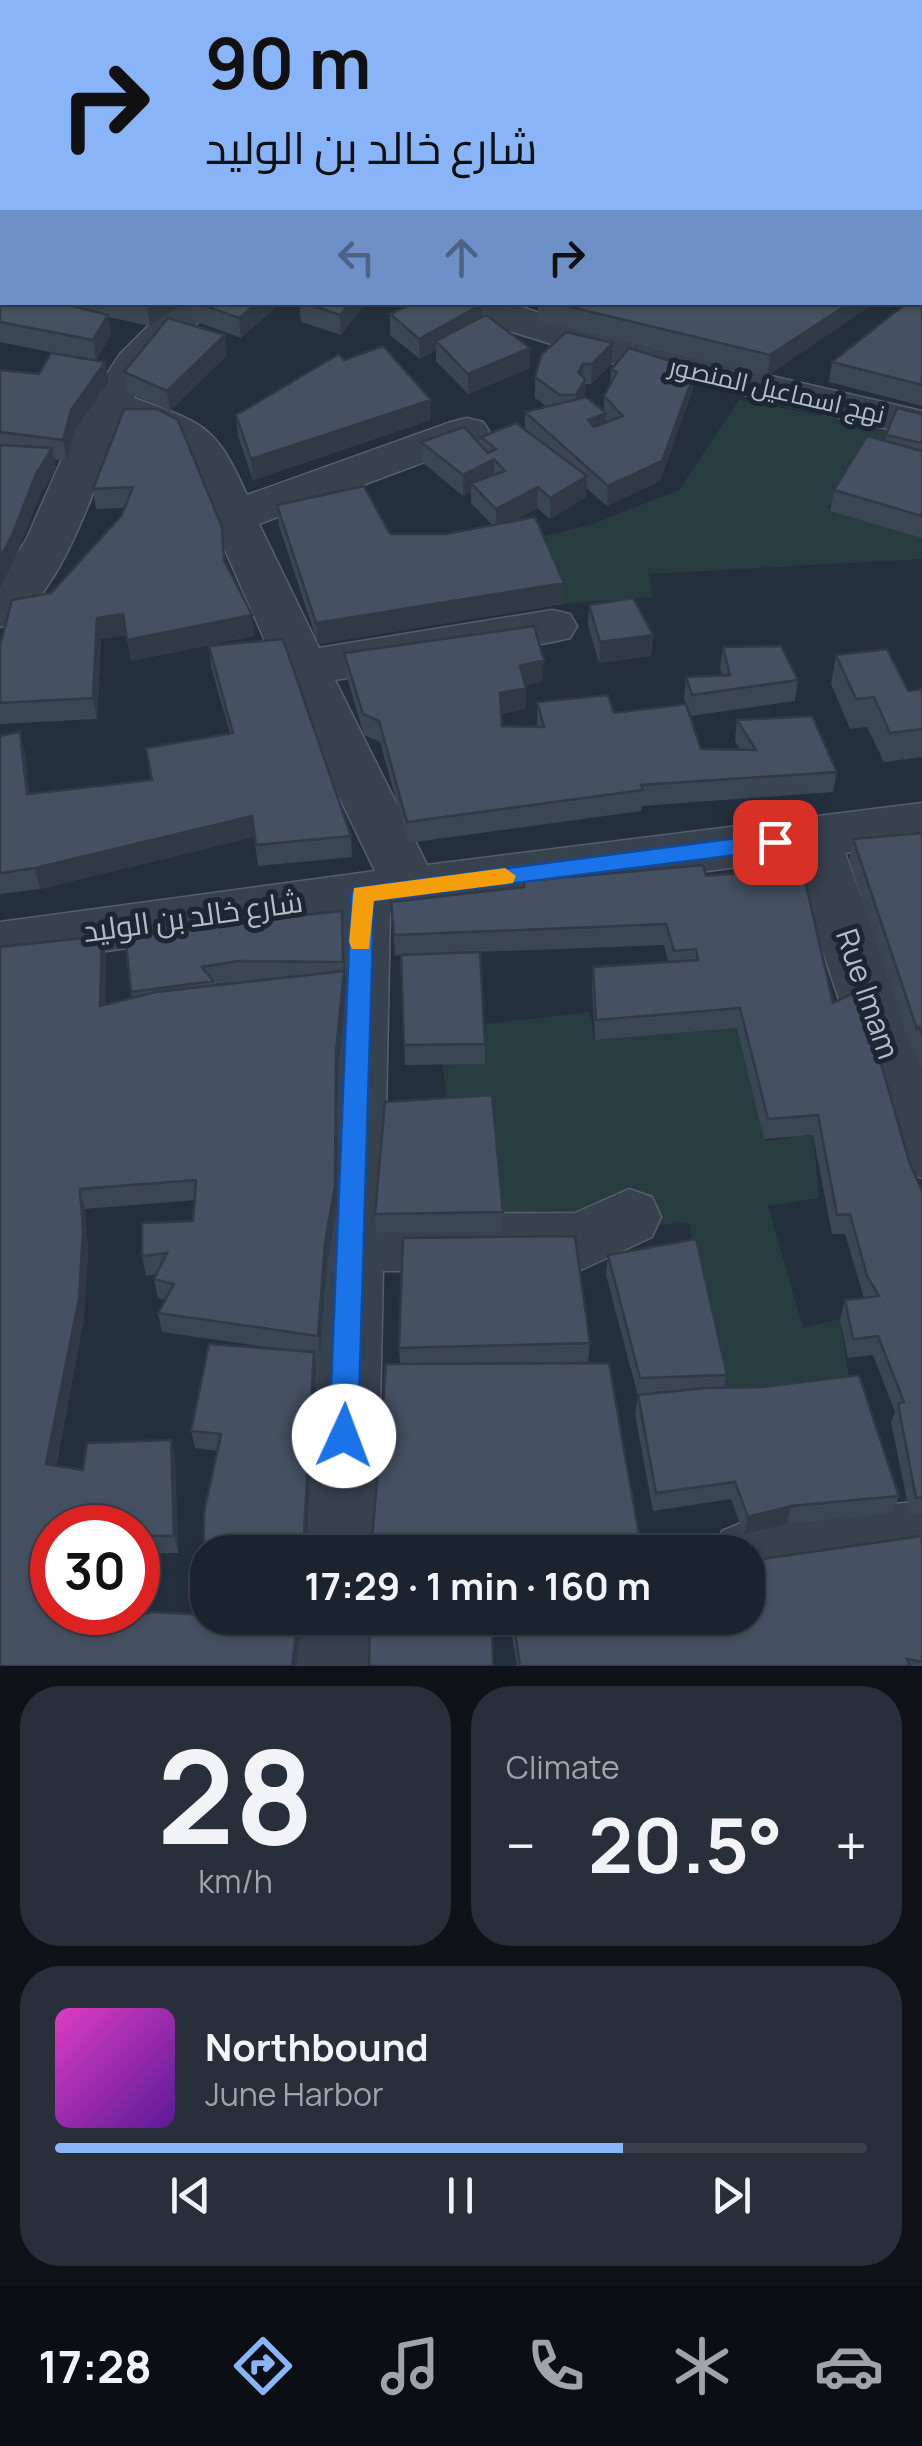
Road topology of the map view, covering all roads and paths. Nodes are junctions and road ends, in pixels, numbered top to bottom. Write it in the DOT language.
graph roads {
  1 [pos="192,305"];
  2 [pos="470,305"];
  3 [pos="840,362"];
  4 [pos="796,394"];
  5 [pos="109,404"];
  6 [pos="922,424"];
  7 [pos="468,431"];
  8 [pos="232,517"];
  9 [pos="0,611"];
  10 [pos="552,626"];
  11 [pos="302,668"];
  12 [pos="922,824"];
  13 [pos="812,836"];
  14 [pos="387,891"];
  15 [pos="0,944"];
  16 [pos="922,1151"];
  17 [pos="629,1217"];
  18 [pos="350,1243"];
  19 [pos="341,1535"];
  20 [pos="922,1537"];
  21 [pos="765,1554"];
  22 [pos="334,1635"];
  23 [pos="331,1666"];
  1 -- 5 [label="street"];
  2 -- 4 [label="street, نهج اسماعيل المنصور"];
  3 -- 4 [label="street"];
  4 -- 6 [label="street, نهج اسماعيل المنصور"];
  5 -- 8 [label="street"];
  5 -- 9 [label="street"];
  7 -- 8 [label="street"];
  8 -- 11 [label="street"];
  10 -- 11 [label="street"];
  11 -- 14 [label="street"];
  12 -- 13 [label="street, شارع خالد بن الوليد"];
  13 -- 14 [label="street, شارع خالد بن الوليد"];
  13 -- 16 [label="street, Rue Imam"];
  14 -- 15 [label="street, شارع خالد بن الوليد"];
  14 -- 18 [label="street"];
  17 -- 18 [label="street"];
  18 -- 19 [label="street"];
  20 -- 21 [label="street"];
  22 -- 23 [label="street"];
}
